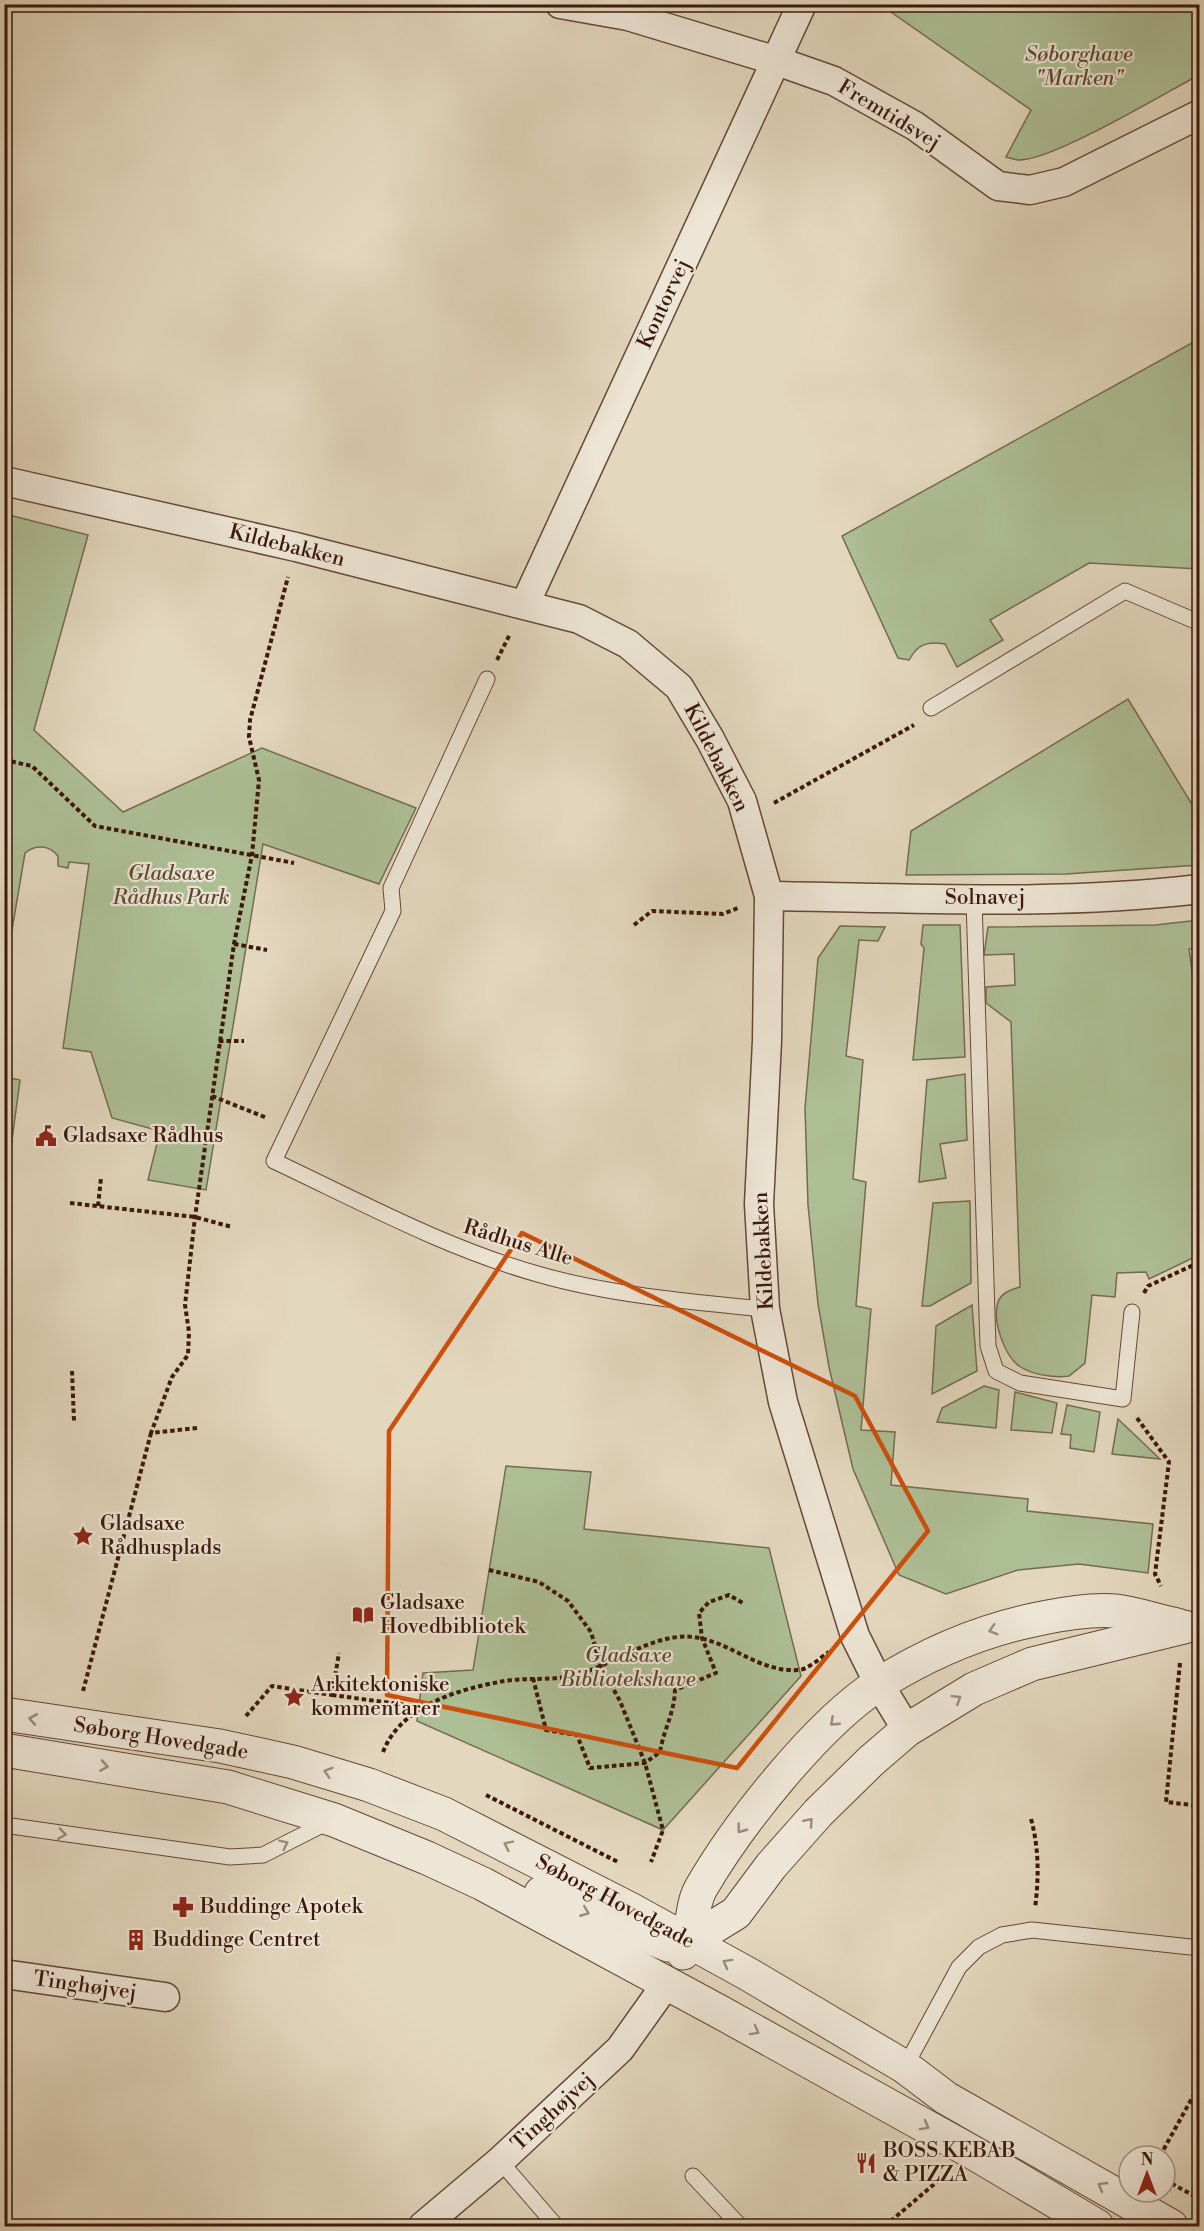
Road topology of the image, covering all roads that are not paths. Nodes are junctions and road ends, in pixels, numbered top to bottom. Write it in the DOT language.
graph roads {
  1 [pos="560,4"];
  2 [pos="802,4"];
  3 [pos="777,61"];
  4 [pos="1200,114"];
  5 [pos="4,481"];
  6 [pos="525,604"];
  7 [pos="1200,623"];
  8 [pos="487,679"];
  9 [pos="931,708"];
  10 [pos="1200,889"];
  11 [pos="769,896"];
  12 [pos="974,900"];
  13 [pos="765,1309"];
  14 [pos="1132,1312"];
  15 [pos="1192,1628"];
  16 [pos="879,1684"];
  17 [pos="4,1714"];
  18 [pos="908,1730"];
  19 [pos="4,1750"];
  20 [pos="334,1820"];
  21 [pos="4,1825"];
  22 [pos="689,1942"];
  23 [pos="1200,1948"];
  24 [pos="4,1974"];
  25 [pos="667,1983"];
  26 [pos="165,1997"];
  27 [pos="905,2067"];
  28 [pos="946,2098"];
  29 [pos="500,2161"];
  30 [pos="693,2176"];
  31 [pos="1085,2224"];
  32 [pos="423,2226"];
  33 [pos="556,2226"];
  34 [pos="740,2226"];
  35 [pos="1171,2226"];
  1 -- 3 [label="street, Fremtidsvej"];
  2 -- 3 [label="street, Kontorvej"];
  3 -- 4 [label="street, Fremtidsvej"];
  3 -- 6 [label="street, Kontorvej"];
  5 -- 6 [label="street, Kildebakken"];
  6 -- 11 [label="street, Kildebakken"];
  7 -- 9 [label="lane"];
  8 -- 13 [label="lane, Rådhus Alle"];
  10 -- 12 [label="street, Solnavej"];
  11 -- 12 [label="street, Solnavej"];
  11 -- 13 [label="street, Kildebakken"];
  12 -- 14 [label="lane"];
  13 -- 16 [label="street, Kildebakken"];
  15 -- 16 [label="street, one-way"];
  18 -- 15 [label="street, one-way"];
  16 -- 18 [label="street, Kildebakken"];
  16 -- 22 [label="street, one-way"];
  22 -- 17 [label="street, Søborg Hovedgade, one-way"];
  22 -- 18 [label="street, one-way"];
  19 -- 20 [label="street, Søborg Hovedgade, one-way"];
  21 -- 20 [label="lane, one-way"];
  20 -- 22 [label="street, one-way"];
  20 -- 25 [label="street, Søborg Hovedgade"];
  22 -- 25 [label="street"];
  27 -- 22 [label="street, Søborg Hovedgade, one-way"];
  23 -- 27 [label="lane"];
  24 -- 26 [label="street, Tinghøjvej"];
  25 -- 28 [label="street"];
  25 -- 29 [label="street, Tinghøjvej"];
  25 -- 31 [label="street, Søborg Hovedgade, one-way"];
  27 -- 28 [label="street, Søborg Hovedgade"];
  35 -- 28 [label="street, Søborg Hovedgade, one-way"];
  29 -- 32 [label="street, Tinghøjvej"];
  29 -- 33 [label="lane"];
  30 -- 34 [label="lane"];
}
